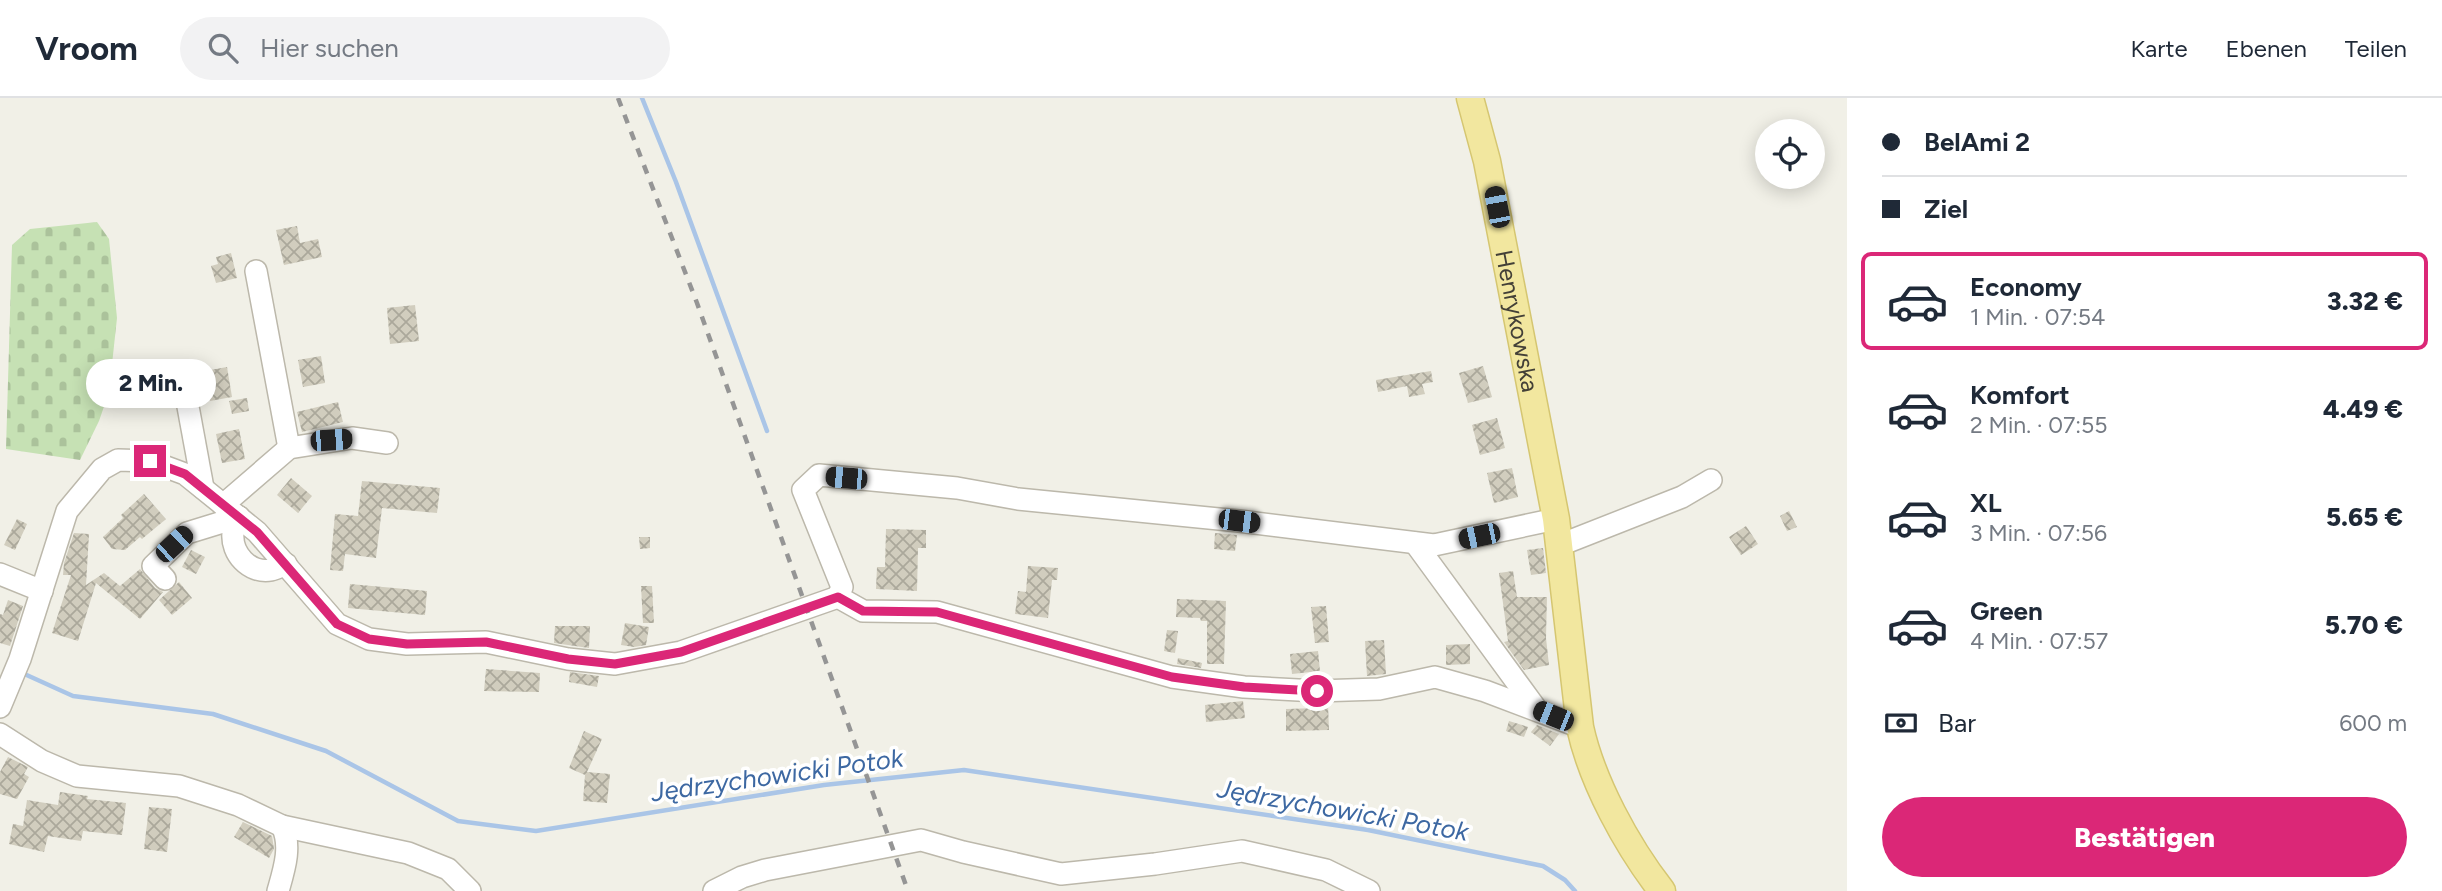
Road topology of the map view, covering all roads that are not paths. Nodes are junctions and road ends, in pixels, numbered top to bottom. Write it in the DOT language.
graph roads {
  1 [pos="1470,98"];
  2 [pos="256,271"];
  3 [pos="182,374"];
  4 [pos="387,443"];
  5 [pos="289,448"];
  6 [pos="1711,480"];
  7 [pos="203,488"];
  8 [pos="231,511"];
  9 [pos="1558,532"];
  10 [pos="1415,543"];
  11 [pos="286,564"];
  12 [pos="0,574"];
  13 [pos="165,579"];
  14 [pos="42,591"];
  15 [pos="838,597"];
  16 [pos="0,707"];
  17 [pos="1537,710"];
  18 [pos="1580,727"];
  19 [pos="0,734"];
  20 [pos="282,826"];
  21 [pos="767,880"];
  22 [pos="278,891"];
  23 [pos="470,891"];
  24 [pos="714,891"];
  25 [pos="1369,891"];
  26 [pos="1661,891"];
  1 -- 9 [label="main road, Henrykowska"];
  2 -- 5 [label="street"];
  3 -- 7 [label="street"];
  4 -- 5 [label="street"];
  5 -- 8 [label="street"];
  6 -- 9 [label="street"];
  7 -- 8 [label="street"];
  7 -- 14 [label="street"];
  8 -- 11 [label="street"];
  8 -- 11 [label="street"];
  8 -- 13 [label="street"];
  9 -- 10 [label="street"];
  9 -- 18 [label="main road, Henrykowska"];
  10 -- 15 [label="street"];
  10 -- 17 [label="street"];
  11 -- 15 [label="street"];
  12 -- 14 [label="street"];
  14 -- 16 [label="street"];
  15 -- 17 [label="street"];
  17 -- 18 [label="street"];
  18 -- 26 [label="main road, Henrykowska"];
  19 -- 20 [label="street"];
  20 -- 22 [label="street"];
  20 -- 23 [label="street"];
  21 -- 24 [label="street"];
  21 -- 25 [label="street"];
}
